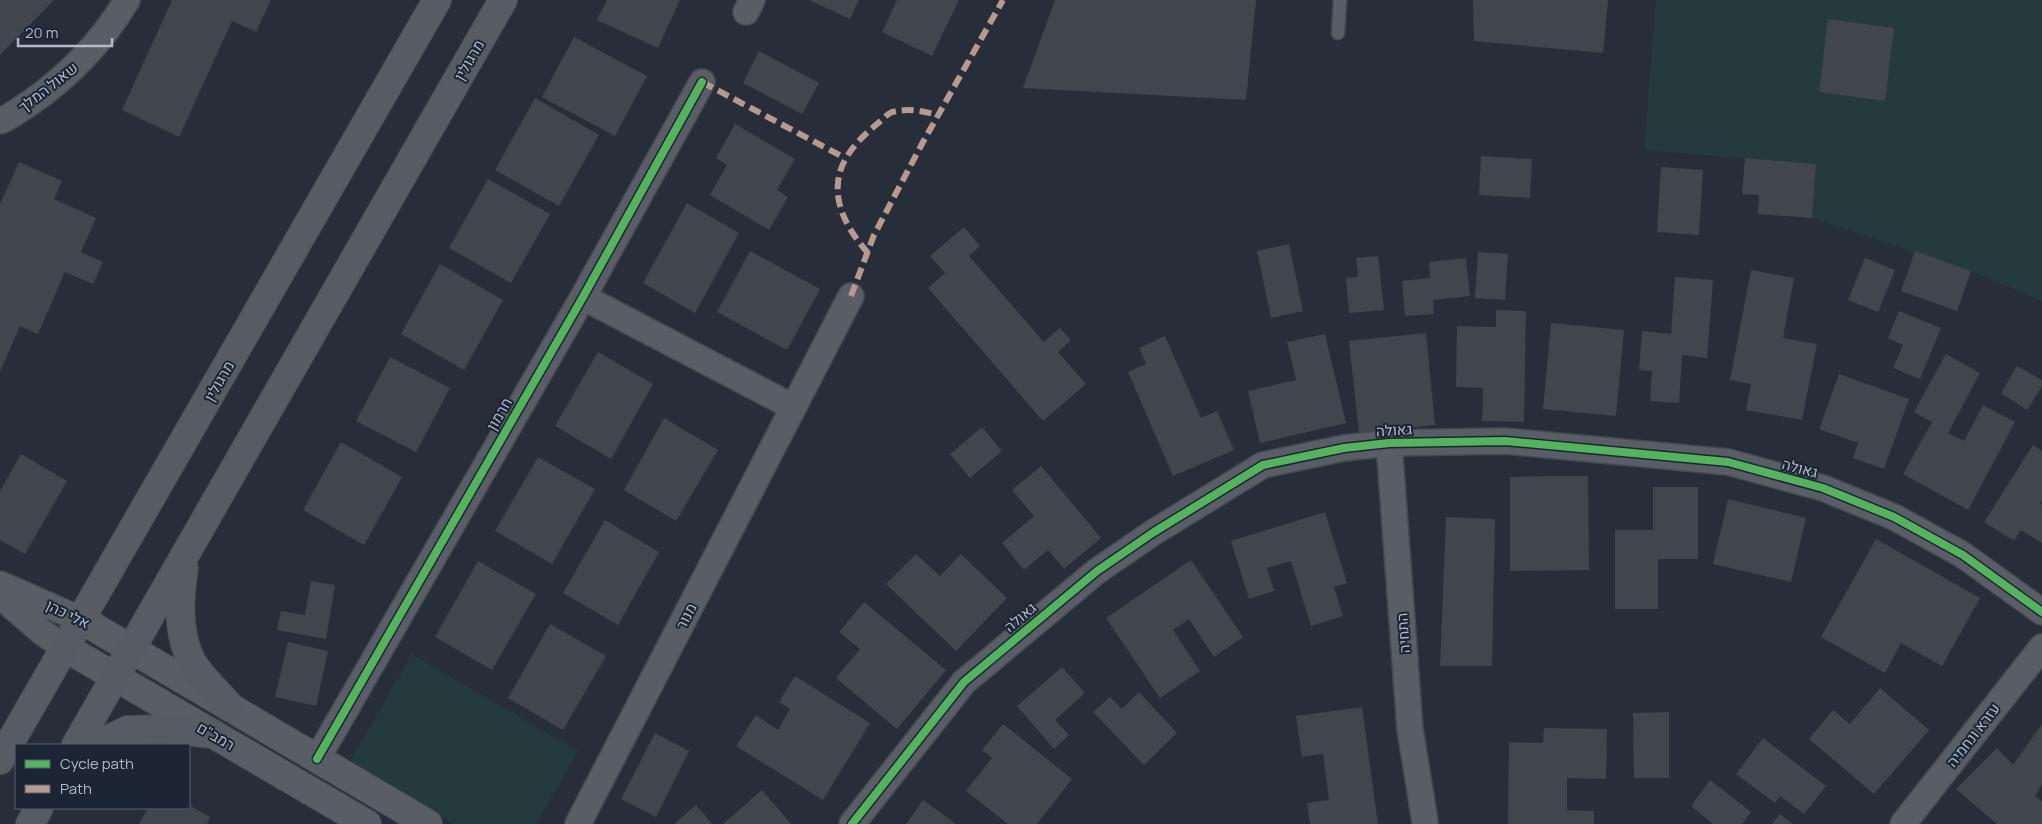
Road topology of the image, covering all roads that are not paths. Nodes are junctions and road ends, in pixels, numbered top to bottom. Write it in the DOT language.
graph roads {
  1 [pos="128,0"];
  2 [pos="436,0"];
  3 [pos="503,0"];
  4 [pos="1340,0"];
  5 [pos="1338,33"];
  6 [pos="702,82"];
  7 [pos="0,121"];
  8 [pos="850,296"];
  9 [pos="583,297"];
  10 [pos="793,407"];
  11 [pos="1389,443"];
  12 [pos="194,542"];
  13 [pos="0,584"];
  14 [pos="0,596"];
  15 [pos="2042,612"];
  16 [pos="82,620"];
  17 [pos="2042,647"];
  18 [pos="66,648"];
  19 [pos="132,650"];
  20 [pos="116,678"];
  21 [pos="231,708"];
  22 [pos="213,734"];
  23 [pos="77,744"];
  24 [pos="98,744"];
  25 [pos="317,759"];
  26 [pos="0,760"];
  27 [pos="39,809"];
  28 [pos="1425,822"];
  29 [pos="30,824"];
  30 [pos="367,824"];
  31 [pos="428,824"];
  32 [pos="578,824"];
  33 [pos="852,824"];
  34 [pos="1903,824"];
  1 -- 7 [label="street, שאול המלך"];
  2 -- 16 [label="main road, מרגולין"];
  3 -- 12 [label="main road, מרגולין"];
  4 -- 5 [label="lane"];
  6 -- 9 [label="street, חרמון"];
  8 -- 10 [label="street, מנור"];
  9 -- 10 [label="street"];
  9 -- 25 [label="street, חרמון"];
  10 -- 32 [label="street, מנור"];
  11 -- 15 [label="street, גאולה"];
  11 -- 28 [label="street, התחיה"];
  11 -- 33 [label="street, גאולה"];
  12 -- 19 [label="main road, מרגולין"];
  12 -- 21 [label="main road"];
  13 -- 16 [label="street, אלי כהן"];
  14 -- 18 [label="street, אלי כהן"];
  16 -- 18 [label="main road, מרגולין"];
  16 -- 19 [label="street, אלי כהן"];
  17 -- 34 [label="street, עזרא ונחמיה"];
  18 -- 20 [label="street, רמב\"ם"];
  18 -- 26 [label="main road, מרגולין"];
  19 -- 20 [label="main road, מרגולין"];
  19 -- 21 [label="street"];
  20 -- 22 [label="street, רמב\"ם"];
  20 -- 23 [label="main road, מרגולין"];
  21 -- 25 [label="street"];
  22 -- 24 [label="main road"];
  22 -- 30 [label="street, רמב\"ם"];
  25 -- 31 [label="street"];
  27 -- 29 [label="main road"];
}
